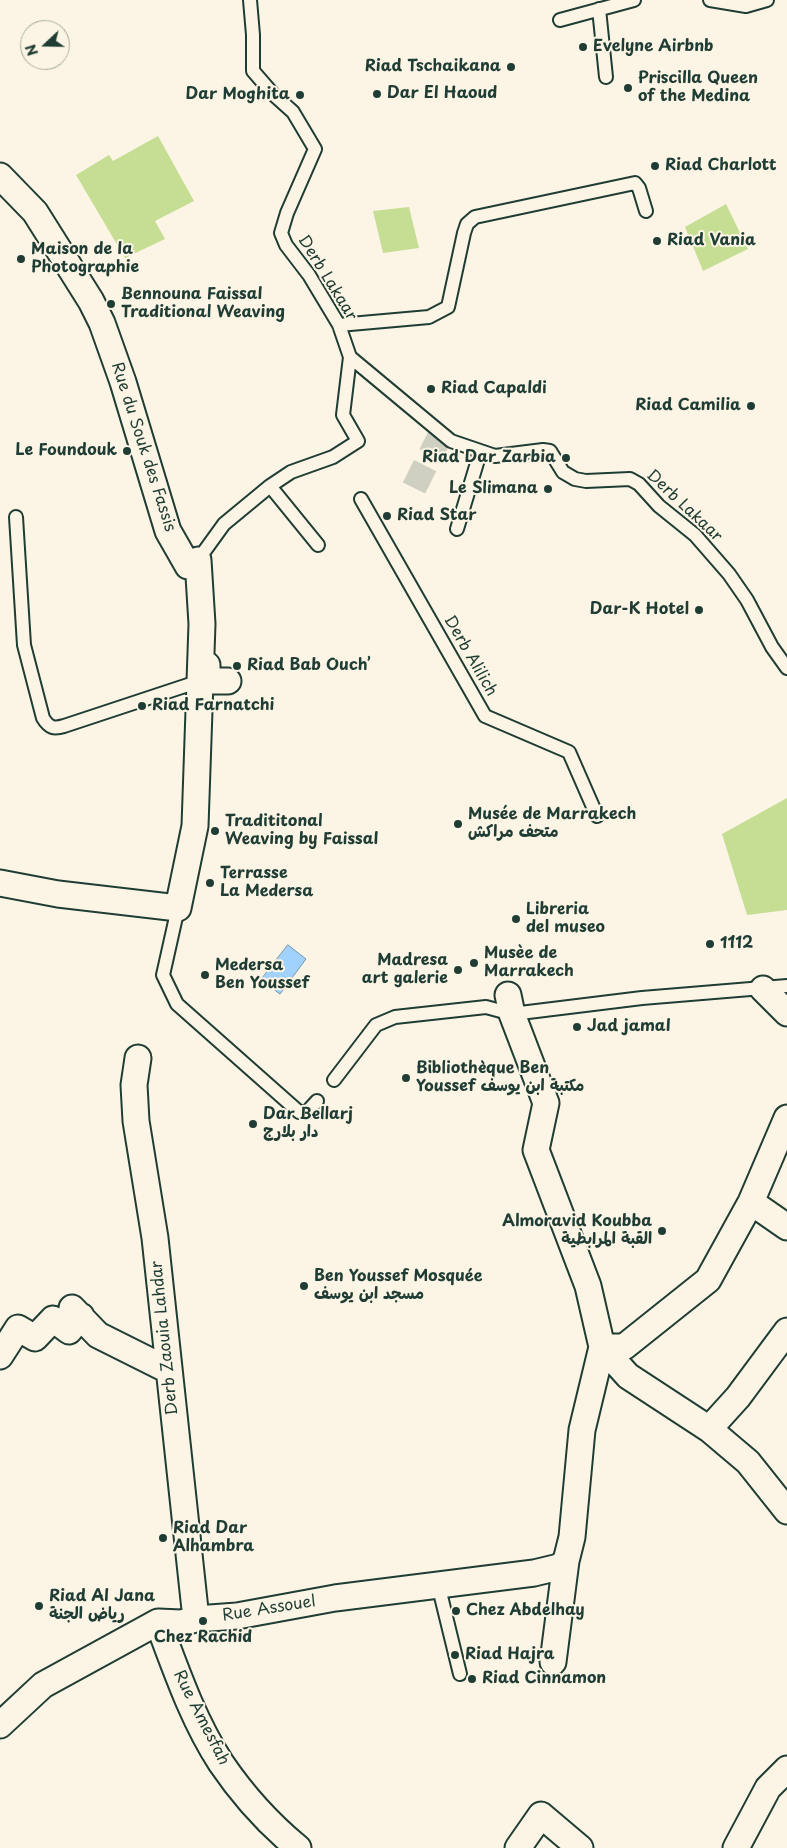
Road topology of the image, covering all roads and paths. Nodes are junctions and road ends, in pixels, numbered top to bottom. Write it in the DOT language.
graph roads {
  1 [pos="250,0"];
  2 [pos="634,0"];
  3 [pos="710,0"];
  4 [pos="766,0"];
  5 [pos="599,9"];
  6 [pos="560,20"];
  7 [pos="606,77"];
  8 [pos="0,176"];
  9 [pos="646,211"];
  10 [pos="339,326"];
  11 [pos="350,357"];
  12 [pos="480,453"];
  13 [pos="270,486"];
  14 [pos="361,500"];
  15 [pos="16,517"];
  16 [pos="457,529"];
  17 [pos="318,545"];
  18 [pos="198,560"];
  19 [pos="787,668"];
  20 [pos="200,673"];
  21 [pos="228,681"];
  22 [pos="597,816"];
  23 [pos="0,883"];
  24 [pos="178,908"];
  25 [pos="787,986"];
  26 [pos="763,989"];
  27 [pos="510,1005"];
  28 [pos="787,1014"];
  29 [pos="138,1058"];
  30 [pos="334,1080"];
  31 [pos="317,1101"];
  32 [pos="787,1118"];
  33 [pos="751,1202"];
  34 [pos="787,1228"];
  35 [pos="787,1331"];
  36 [pos="602,1347"];
  37 [pos="0,1356"];
  38 [pos="168,1370"];
  39 [pos="709,1429"];
  40 [pos="787,1511"];
  41 [pos="566,1561"];
  42 [pos="438,1584"];
  43 [pos="196,1619"];
  44 [pos="158,1622"];
  45 [pos="553,1662"];
  46 [pos="460,1674"];
  47 [pos="0,1725"];
  48 [pos="787,1770"];
  49 [pos="298,1848"];
  50 [pos="518,1848"];
  51 [pos="580,1848"];
  52 [pos="736,1848"];
  1 -- 10 [label="lane, Derb Lakaar"];
  2 -- 5 [label="lane"];
  3 -- 4 [label="lane"];
  5 -- 6 [label="lane"];
  5 -- 7 [label="lane"];
  8 -- 18 [label="street, Rue du Souk des Fassis"];
  9 -- 10 [label="lane"];
  10 -- 11 [label="lane, Derb Lakaar"];
  11 -- 12 [label="lane, Derb Lakaar"];
  11 -- 13 [label="lane"];
  12 -- 16 [label="lane"];
  12 -- 19 [label="lane, Derb Lakaar"];
  13 -- 17 [label="lane"];
  13 -- 18 [label="lane"];
  14 -- 22 [label="lane, Derb Alilich"];
  15 -- 20 [label="lane"];
  18 -- 20 [label="street"];
  20 -- 21 [label="street"];
  20 -- 24 [label="street"];
  23 -- 24 [label="street"];
  24 -- 31 [label="lane"];
  25 -- 26 [label="lane"];
  26 -- 27 [label="lane"];
  26 -- 28 [label="street"];
  27 -- 30 [label="lane"];
  27 -- 36 [label="street"];
  29 -- 38 [label="street, Derb Zaouia Lahdar"];
  32 -- 33 [label="street"];
  33 -- 34 [label="street"];
  33 -- 36 [label="street"];
  35 -- 39 [label="street"];
  36 -- 39 [label="street"];
  36 -- 41 [label="street"];
  37 -- 38 [label="street"];
  38 -- 43 [label="street, Derb Zaouia Lahdar"];
  39 -- 40 [label="street"];
  41 -- 42 [label="street, Rue Assouel"];
  41 -- 45 [label="street"];
  42 -- 43 [label="street, Rue Assouel"];
  42 -- 46 [label="lane"];
  43 -- 44 [label="street, Rue Assouel"];
  44 -- 47 [label="street, Rue Assouel"];
  44 -- 49 [label="street, Rue Amesfah"];
  48 -- 52 [label="street"];
  50 -- 51 [label="street"];
}
